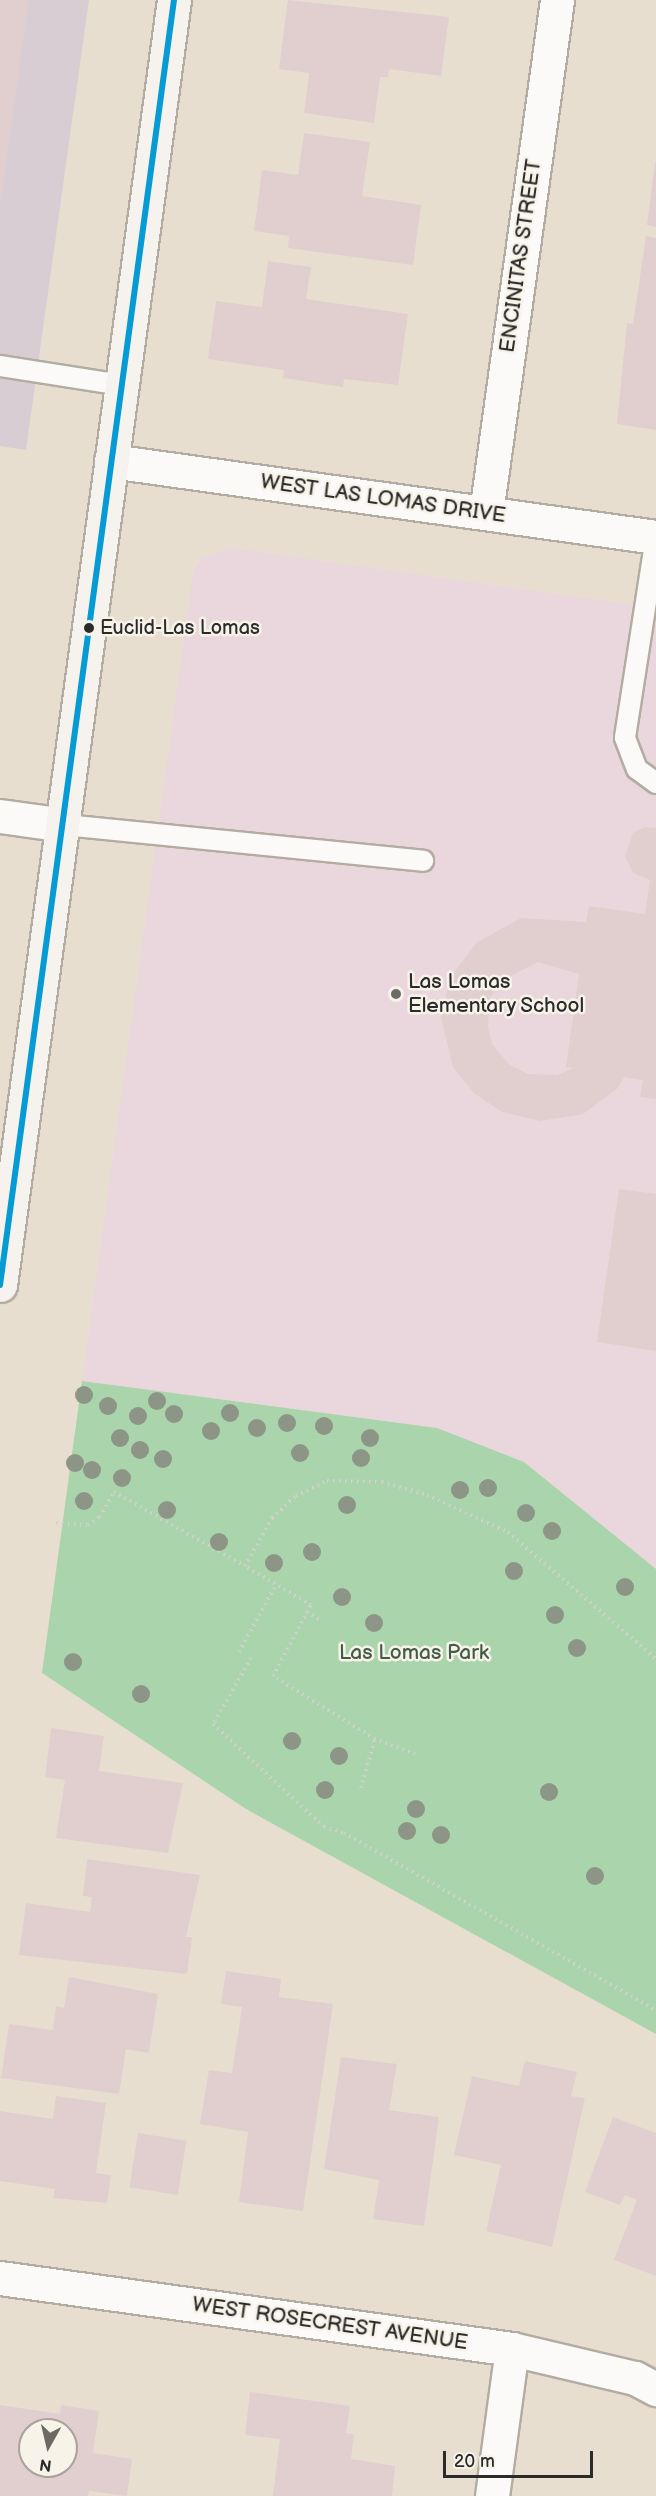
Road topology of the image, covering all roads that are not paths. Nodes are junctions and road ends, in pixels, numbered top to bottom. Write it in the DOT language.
graph roads {
  1 [pos="174,0"];
  2 [pos="557,0"];
  3 [pos="0,366"];
  4 [pos="121,385"];
  5 [pos="111,461"];
  6 [pos="486,513"];
  7 [pos="656,537"];
  8 [pos="656,783"];
  9 [pos="0,816"];
  10 [pos="65,825"];
  11 [pos="423,861"];
  12 [pos="0,1285"];
  13 [pos="0,2278"];
  14 [pos="512,2349"];
  15 [pos="656,2389"];
  16 [pos="492,2496"];
  1 -- 4 [label="main road"];
  2 -- 6 [label="street, ENCINITAS STREET"];
  3 -- 4 [label="lane"];
  4 -- 5 [label="main road"];
  5 -- 6 [label="street, WEST LAS LOMAS DRIVE"];
  5 -- 10 [label="main road"];
  6 -- 7 [label="street, WEST LAS LOMAS DRIVE"];
  7 -- 8 [label="lane"];
  9 -- 10 [label="street"];
  10 -- 11 [label="lane"];
  10 -- 12 [label="main road"];
  13 -- 14 [label="street, WEST ROSECREST AVENUE"];
  14 -- 15 [label="street, WEST ROSECREST AVENUE"];
  14 -- 16 [label="street"];
}
